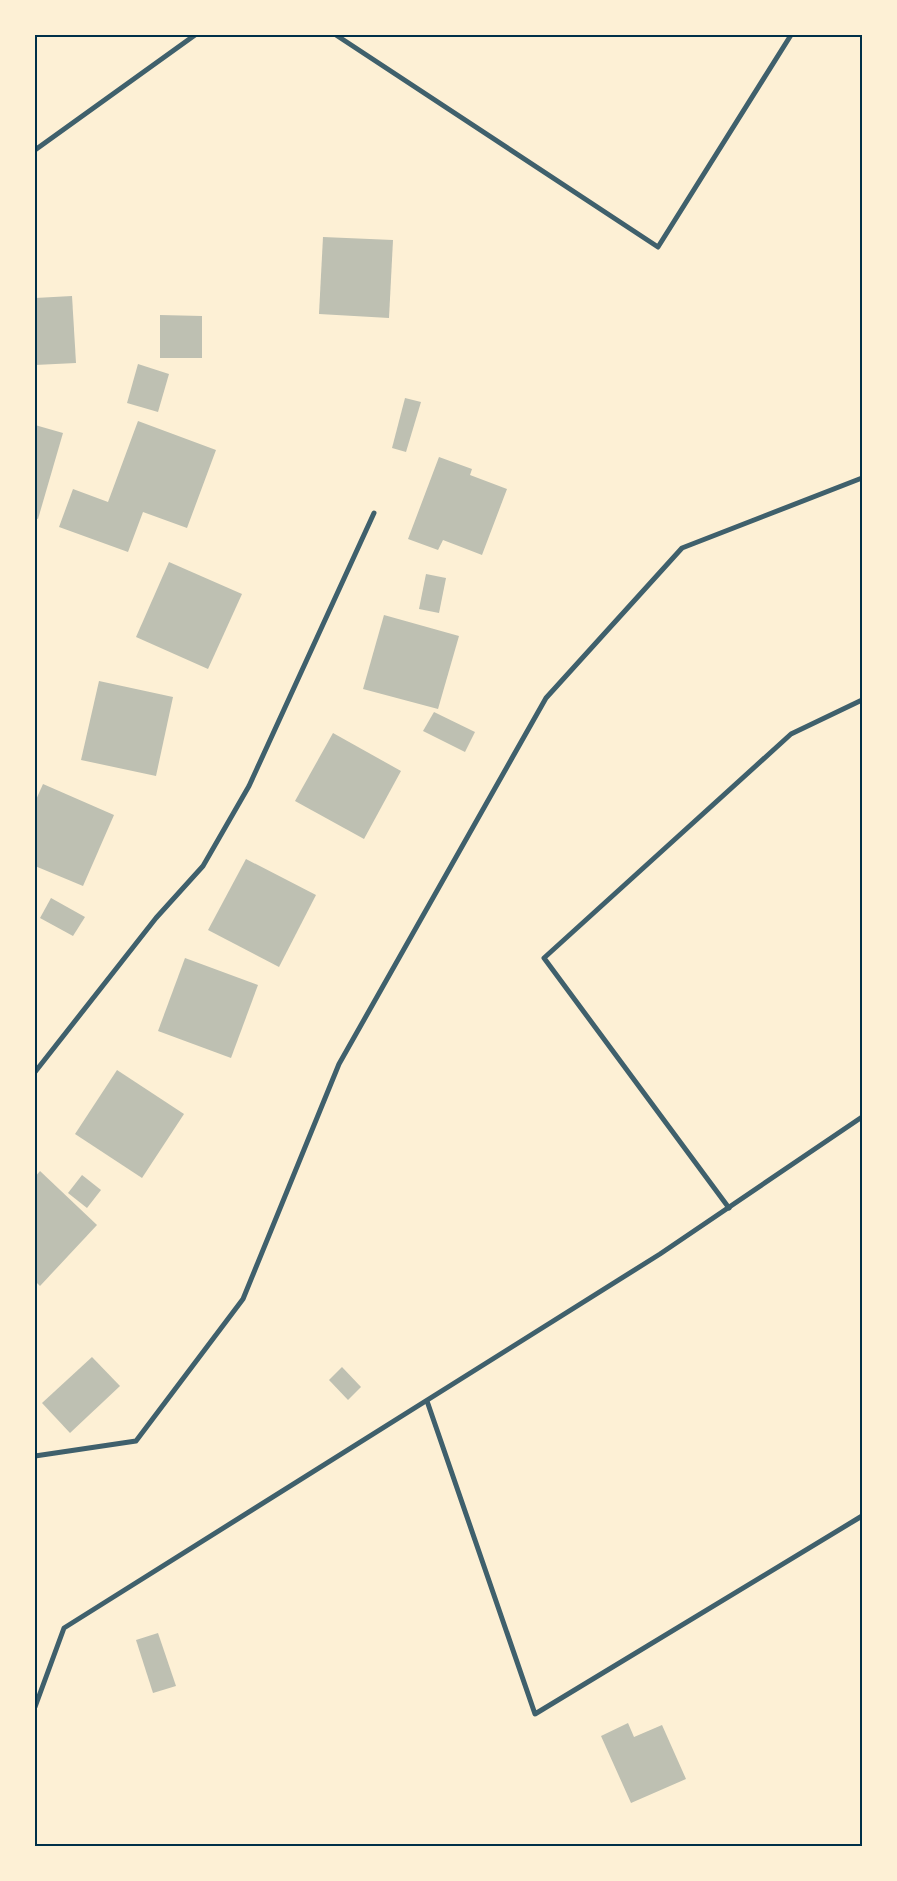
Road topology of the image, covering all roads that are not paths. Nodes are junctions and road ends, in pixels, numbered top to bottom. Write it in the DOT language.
graph roads {
  1 [pos="196,35"];
  2 [pos="336,35"];
  3 [pos="791,35"];
  4 [pos="35,150"];
  5 [pos="862,478"];
  6 [pos="374,513"];
  7 [pos="862,700"];
  8 [pos="35,1072"];
  9 [pos="862,1117"];
  10 [pos="729,1208"];
  11 [pos="427,1401"];
  12 [pos="35,1456"];
  13 [pos="862,1516"];
  14 [pos="35,1707"];
  1 -- 4 [label="street"];
  2 -- 3 [label="street"];
  5 -- 12 [label="street"];
  6 -- 8 [label="street"];
  7 -- 10 [label="street"];
  9 -- 10 [label="street"];
  10 -- 11 [label="street"];
  11 -- 13 [label="street"];
  11 -- 14 [label="street"];
}
